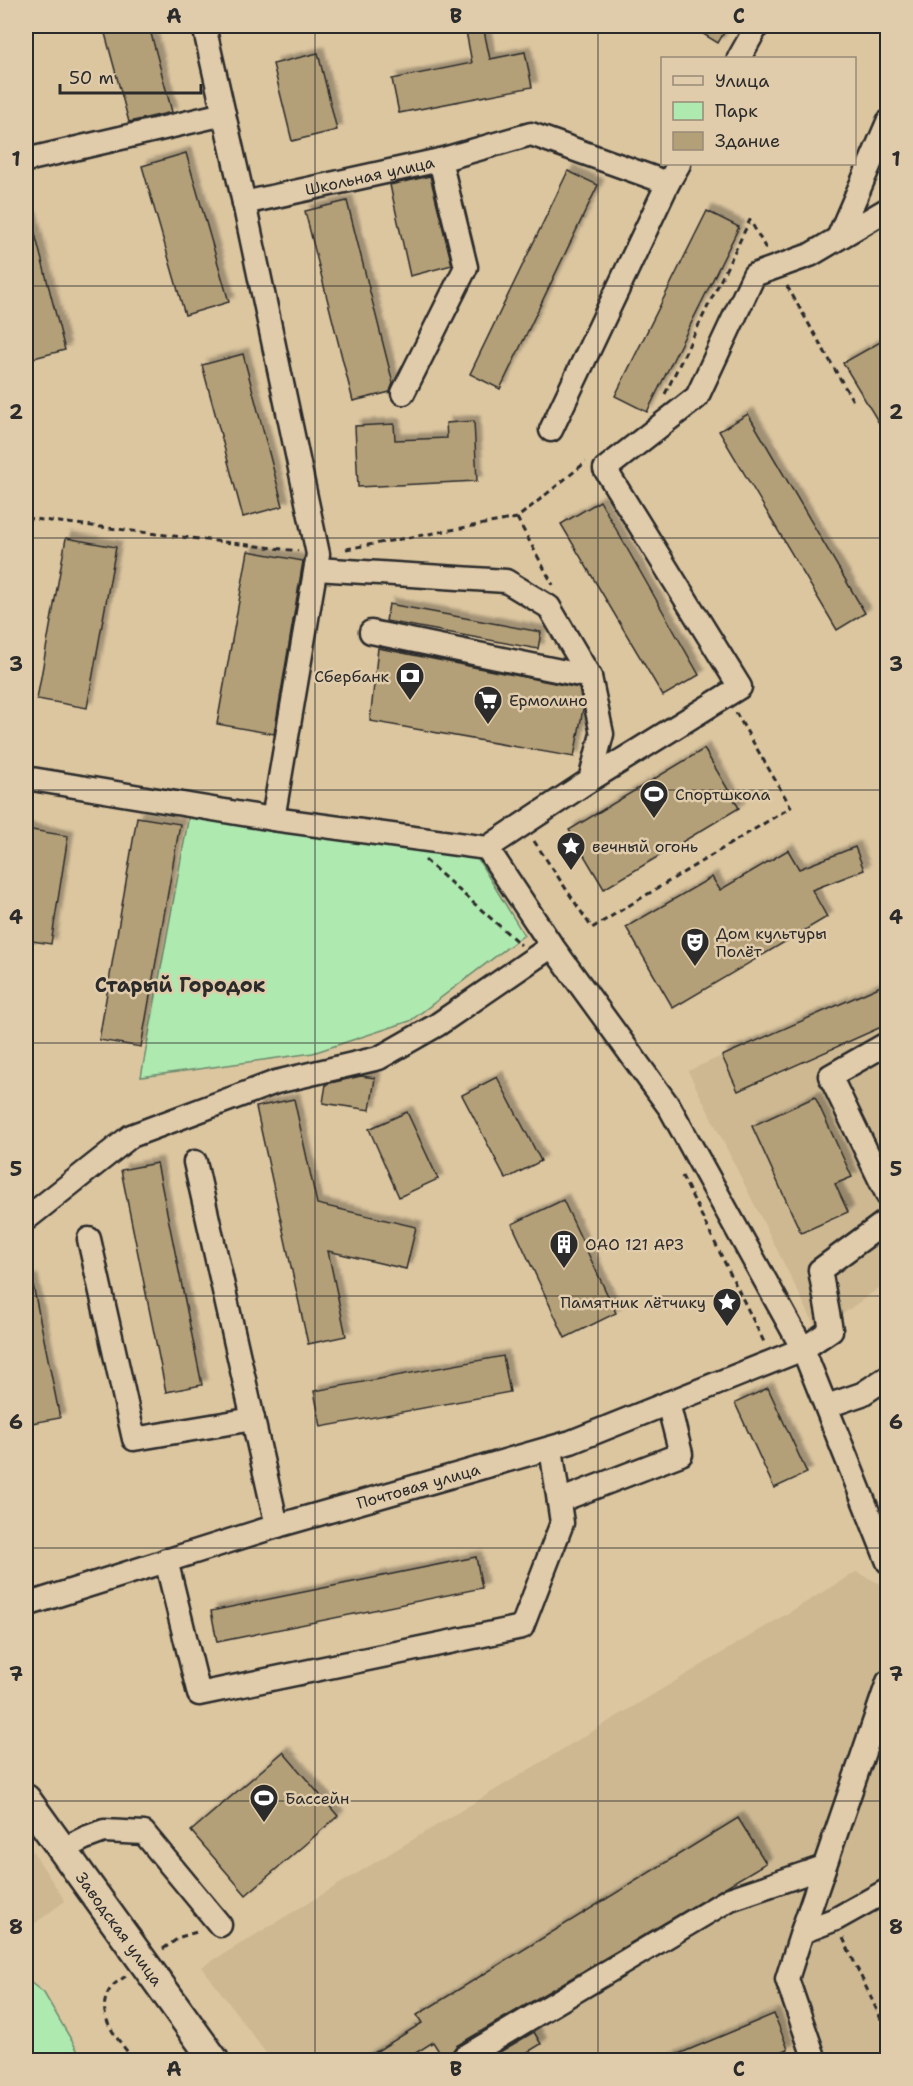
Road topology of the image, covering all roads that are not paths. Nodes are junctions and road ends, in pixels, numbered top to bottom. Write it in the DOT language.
graph roads {
  1 [pos="204,26"];
  2 [pos="757,26"];
  3 [pos="739,57"];
  4 [pos="224,114"];
  5 [pos="888,122"];
  6 [pos="26,160"];
  7 [pos="440,160"];
  8 [pos="673,173"];
  9 [pos="244,203"];
  10 [pos="888,209"];
  11 [pos="838,238"];
  12 [pos="403,393"];
  13 [pos="551,430"];
  14 [pos="317,561"];
  15 [pos="371,632"];
  16 [pos="590,677"];
  17 [pos="26,778"];
  18 [pos="590,780"];
  19 [pos="273,819"];
  20 [pos="487,848"];
  21 [pos="543,952"];
  22 [pos="888,1043"];
  23 [pos="195,1162"];
  24 [pos="888,1196"];
  25 [pos="26,1219"];
  26 [pos="888,1220"];
  27 [pos="89,1239"];
  28 [pos="803,1348"];
  29 [pos="888,1377"];
  30 [pos="668,1403"];
  31 [pos="828,1406"];
  32 [pos="253,1419"];
  33 [pos="551,1448"];
  34 [pos="559,1501"];
  35 [pos="277,1526"];
  36 [pos="166,1560"];
  37 [pos="888,1562"];
  38 [pos="26,1605"];
  39 [pos="888,1682"];
  40 [pos="26,1799"];
  41 [pos="61,1850"];
  42 [pos="824,1867"];
  43 [pos="888,1890"];
  44 [pos="220,1925"];
  45 [pos="802,1932"];
  46 [pos="214,2061"];
  47 [pos="462,2061"];
  48 [pos="815,2061"];
  1 -- 4 [label="street"];
  2 -- 3 [label="street"];
  4 -- 6 [label="street"];
  4 -- 9 [label="street"];
  5 -- 11 [label="street"];
  7 -- 8 [label="street, Школьная улица"];
  7 -- 9 [label="street, Школьная улица"];
  7 -- 12 [label="street"];
  8 -- 13 [label="street, Школьная улица"];
  9 -- 14 [label="street"];
  10 -- 11 [label="street"];
  11 -- 18 [label="street"];
  14 -- 16 [label="street"];
  14 -- 19 [label="street"];
  15 -- 16 [label="street"];
  16 -- 18 [label="street"];
  17 -- 19 [label="street"];
  18 -- 20 [label="street"];
  19 -- 20 [label="street"];
  20 -- 21 [label="street"];
  21 -- 25 [label="street"];
  21 -- 28 [label="street"];
  22 -- 24 [label="street"];
  23 -- 32 [label="street"];
  26 -- 28 [label="street, Почтовая улица"];
  27 -- 32 [label="street"];
  28 -- 30 [label="street, Почтовая улица"];
  28 -- 31 [label="street"];
  29 -- 31 [label="street"];
  30 -- 33 [label="street, Почтовая улица"];
  30 -- 34 [label="street"];
  31 -- 37 [label="street"];
  32 -- 35 [label="street"];
  33 -- 34 [label="street"];
  33 -- 35 [label="street, Почтовая улица"];
  34 -- 36 [label="street"];
  35 -- 36 [label="street, Почтовая улица"];
  36 -- 38 [label="street, Почтовая улица"];
  39 -- 42 [label="street"];
  40 -- 41 [label="main road, Заводская улица"];
  41 -- 44 [label="street"];
  41 -- 46 [label="main road, Заводская улица"];
  42 -- 45 [label="street"];
  42 -- 47 [label="street"];
  43 -- 45 [label="street"];
  45 -- 48 [label="street"];
}
